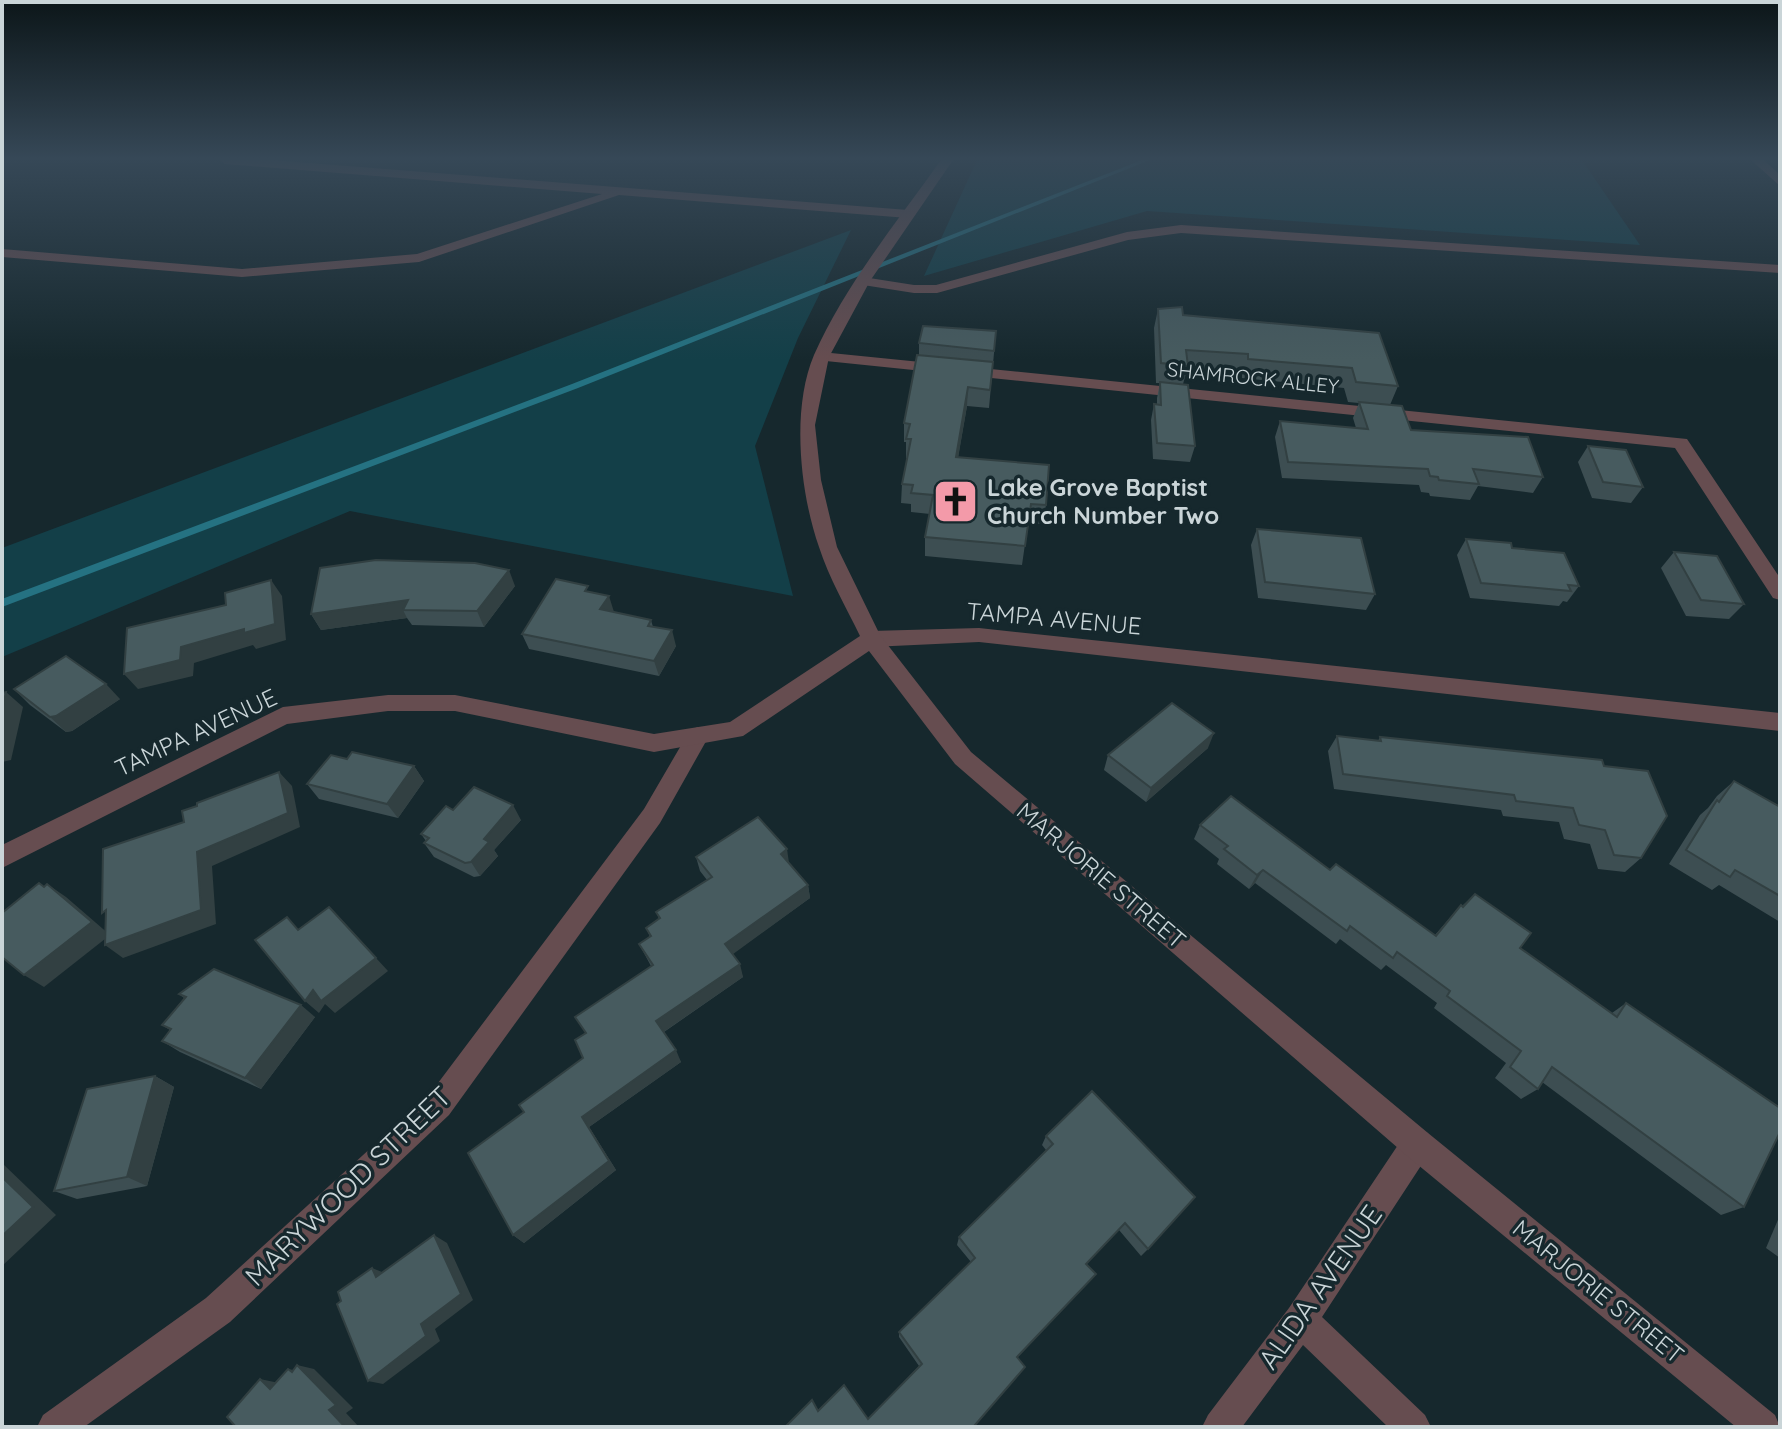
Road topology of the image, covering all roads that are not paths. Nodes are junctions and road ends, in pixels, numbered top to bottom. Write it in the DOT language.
graph roads {
  1 [pos="513,227"];
  2 [pos="900,227"];
  3 [pos="2,253"];
  4 [pos="1780,269"];
  5 [pos="863,281"];
  6 [pos="821,357"];
  7 [pos="1780,593"];
  8 [pos="871,639"];
  9 [pos="1780,722"];
  10 [pos="698,736"];
  11 [pos="2,857"];
  12 [pos="1417,1144"];
  13 [pos="1301,1320"];
  14 [pos="55,1427"];
  15 [pos="1220,1427"];
  16 [pos="1413,1427"];
  17 [pos="1763,1427"];
  1 -- 3 [label="street"];
  2 -- 5 [label="street, MARJORIE STREET"];
  4 -- 5 [label="street"];
  5 -- 6 [label="street, MARJORIE STREET"];
  6 -- 7 [label="street, SHAMROCK ALLEY"];
  6 -- 8 [label="street, MARJORIE STREET"];
  8 -- 9 [label="street, TAMPA AVENUE"];
  8 -- 10 [label="street, TAMPA AVENUE"];
  8 -- 12 [label="street, MARJORIE STREET"];
  10 -- 11 [label="street, TAMPA AVENUE"];
  10 -- 14 [label="street, MARYWOOD STREET"];
  12 -- 13 [label="street, ALIDA AVENUE"];
  12 -- 17 [label="street, MARJORIE STREET"];
  13 -- 15 [label="street, ALIDA AVENUE"];
  13 -- 16 [label="street"];
}
